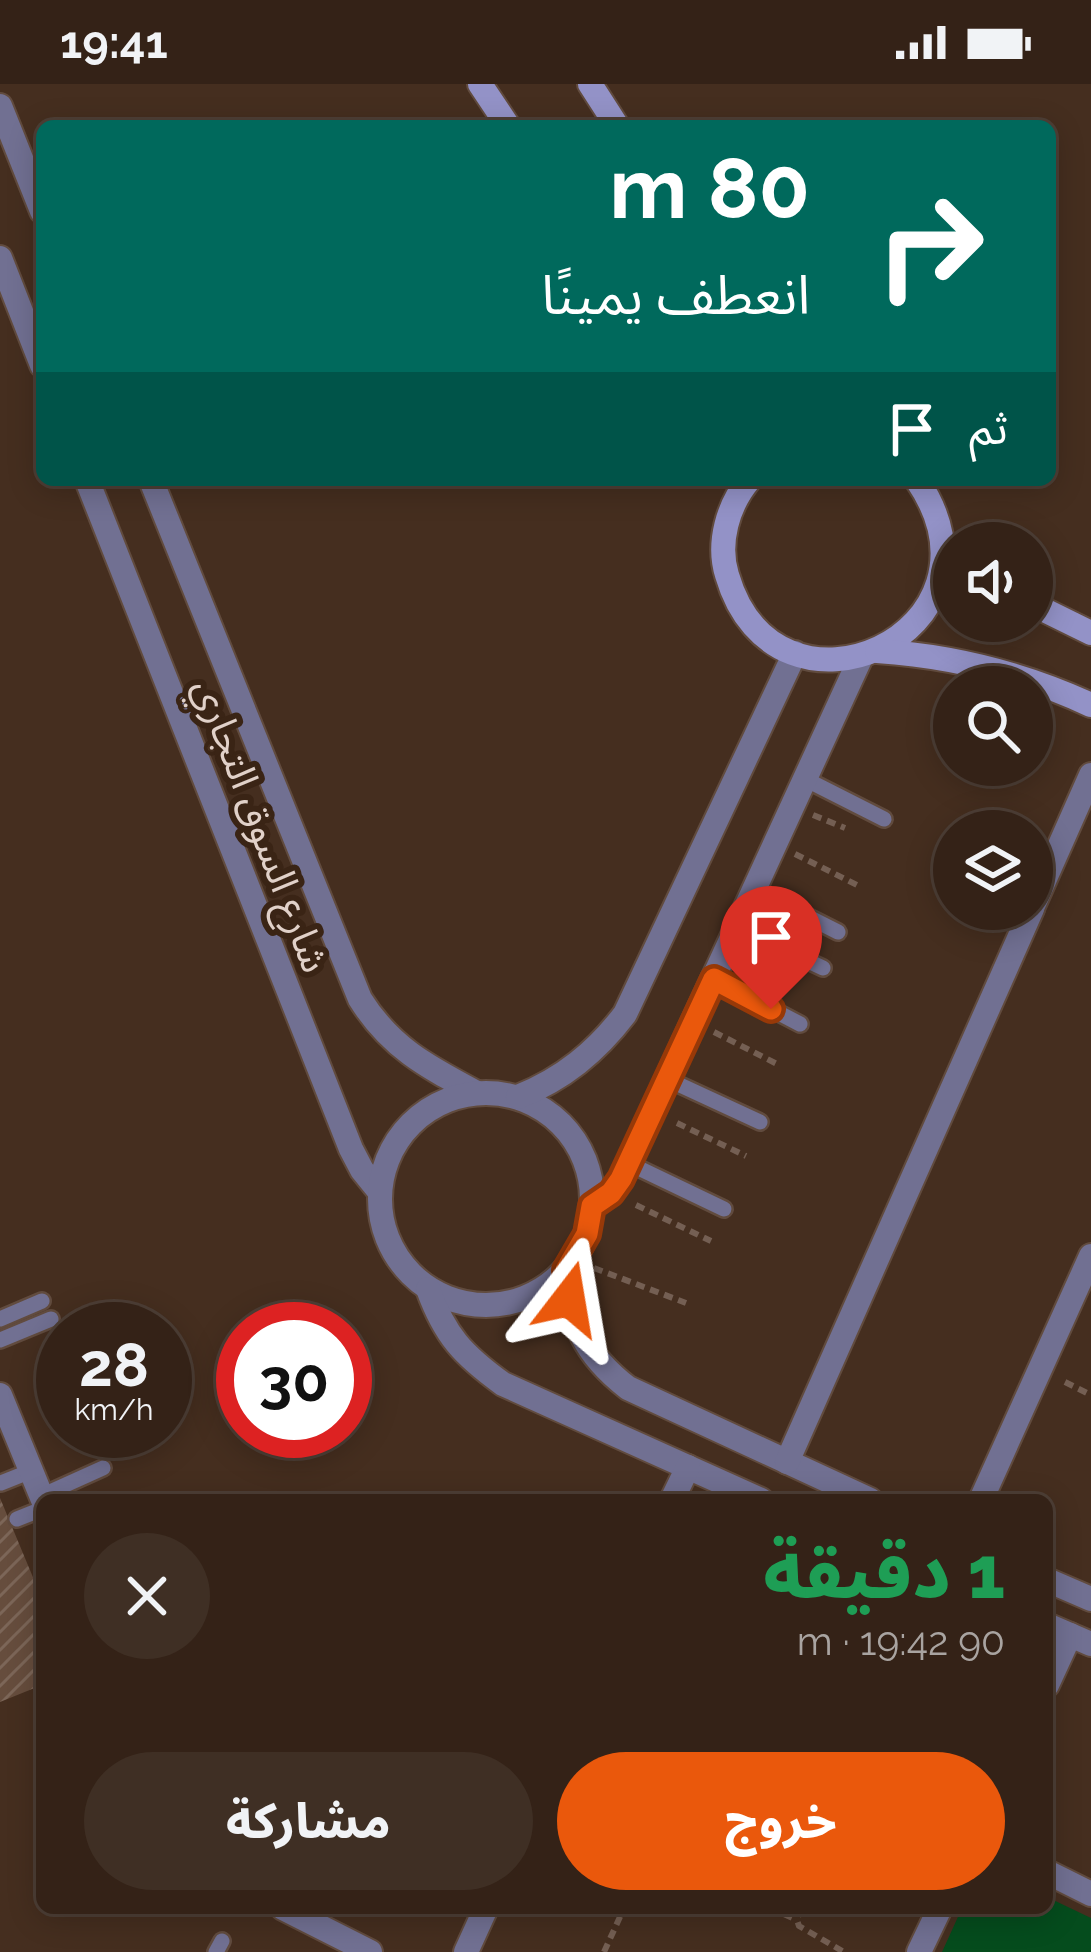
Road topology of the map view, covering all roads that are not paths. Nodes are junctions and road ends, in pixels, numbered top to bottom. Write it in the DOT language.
graph roads {
  1 [pos="480,84"];
  2 [pos="590,84"];
  3 [pos="0,106"];
  4 [pos="504,120"];
  5 [pos="613,120"];
  6 [pos="36,196"];
  7 [pos="0,258"];
  8 [pos="36,350"];
  9 [pos="89,486"];
  10 [pos="153,486"];
  11 [pos="743,486"];
  12 [pos="921,486"];
  13 [pos="939,522"];
  14 [pos="933,593"];
  15 [pos="1053,614"];
  16 [pos="1091,633"];
  17 [pos="795,653"];
  18 [pos="869,654"];
  19 [pos="1091,705"];
  20 [pos="1091,775"];
  21 [pos="805,779"];
  22 [pos="884,819"];
  23 [pos="1053,861"];
  24 [pos="755,890"];
  25 [pos="738,928"];
  26 [pos="1023,930"];
  27 [pos="838,932"];
  28 [pos="823,968"];
  29 [pos="714,979"];
  30 [pos="800,1024"];
  31 [pos="667,1079"];
  32 [pos="475,1092"];
  33 [pos="518,1097"];
  34 [pos="760,1122"];
  35 [pos="628,1163"];
  36 [pos="380,1191"];
  37 [pos="602,1199"];
  38 [pos="724,1209"];
  39 [pos="1091,1256"];
  40 [pos="570,1265"];
  41 [pos="428,1289"];
  42 [pos="42,1301"];
  43 [pos="0,1318"];
  44 [pos="36,1325"];
  45 [pos="0,1340"];
  46 [pos="0,1395"];
  47 [pos="787,1462"];
  48 [pos="688,1467"];
  49 [pos="103,1468"];
  50 [pos="31,1471"];
  51 [pos="1,1483"];
  52 [pos="39,1494"];
  53 [pos="56,1494"];
  54 [pos="675,1494"];
  55 [pos="748,1494"];
  56 [pos="857,1494"];
  57 [pos="984,1494"];
  58 [pos="36,1506"];
  59 [pos="17,1519"];
  60 [pos="1053,1583"];
  61 [pos="1091,1599"];
  62 [pos="1070,1634"];
  63 [pos="1053,1672"];
  64 [pos="1053,1876"];
  65 [pos="1091,1894"];
  66 [pos="296,1914"];
  67 [pos="483,1914"];
  68 [pos="937,1914"];
  69 [pos="370,1952"];
  70 [pos="466,1952"];
  71 [pos="919,1952"];
  1 -- 4 [label="street"];
  2 -- 5 [label="street"];
  3 -- 6 [label="street"];
  7 -- 8 [label="street"];
  9 -- 36 [label="street, شارع السوق التجاري"];
  10 -- 32 [label="street, شارع السوق التجاري"];
  11 -- 17 [label="street"];
  12 -- 13 [label="street"];
  14 -- 18 [label="street"];
  15 -- 16 [label="street"];
  17 -- 18 [label="street"];
  17 -- 33 [label="street"];
  18 -- 19 [label="street"];
  18 -- 21 [label="street"];
  20 -- 23 [label="street"];
  21 -- 22 [label="lane"];
  21 -- 24 [label="street"];
  24 -- 25 [label="street"];
  24 -- 27 [label="lane"];
  25 -- 28 [label="lane"];
  25 -- 29 [label="street"];
  26 -- 47 [label="street"];
  29 -- 30 [label="lane"];
  29 -- 31 [label="street"];
  31 -- 34 [label="lane"];
  31 -- 35 [label="street"];
  32 -- 33 [label="street"];
  32 -- 36 [label="street"];
  33 -- 37 [label="street"];
  35 -- 37 [label="street"];
  35 -- 38 [label="lane"];
  36 -- 41 [label="street"];
  37 -- 40 [label="street"];
  39 -- 57 [label="street"];
  40 -- 41 [label="street"];
  40 -- 47 [label="street"];
  41 -- 48 [label="street"];
  42 -- 43 [label="lane"];
  44 -- 45 [label="lane"];
  46 -- 50 [label="street"];
  47 -- 56 [label="street"];
  48 -- 54 [label="street"];
  48 -- 55 [label="street"];
  49 -- 53 [label="lane"];
  50 -- 51 [label="lane"];
  50 -- 52 [label="street"];
  58 -- 59 [label="lane"];
  60 -- 61 [label="street"];
  62 -- 63 [label="street"];
  64 -- 65 [label="street"];
  66 -- 69 [label="street"];
  67 -- 70 [label="street"];
  68 -- 71 [label="street"];
}
